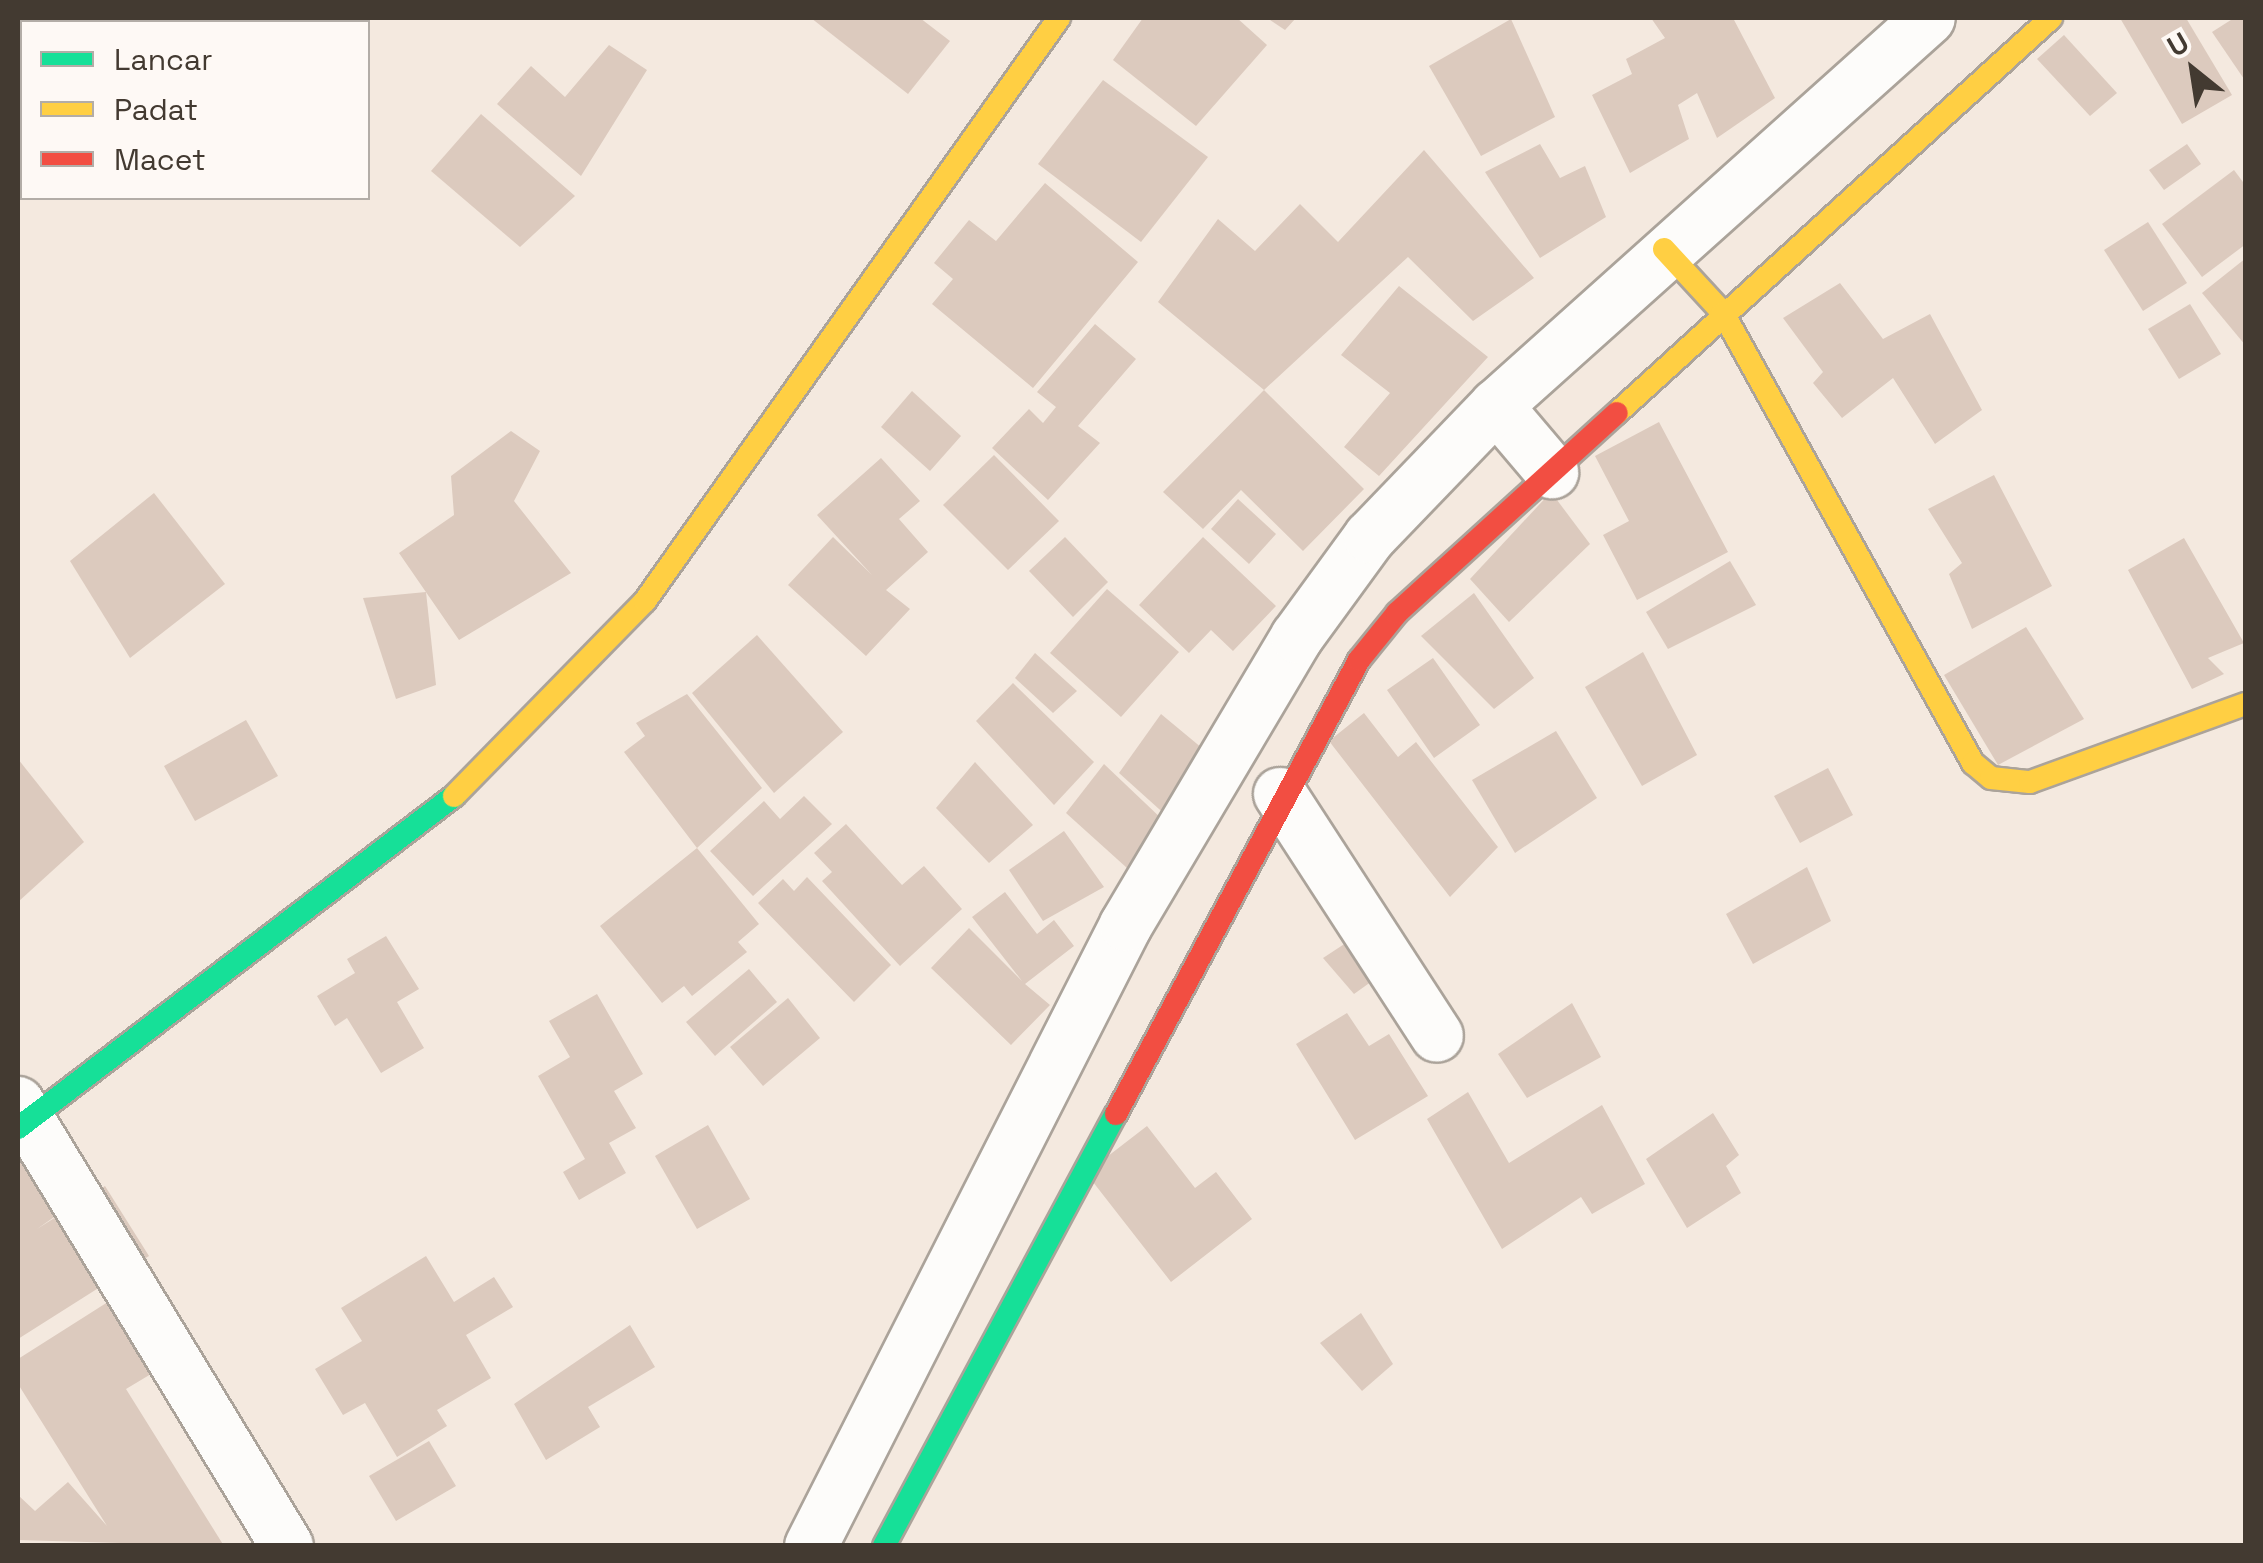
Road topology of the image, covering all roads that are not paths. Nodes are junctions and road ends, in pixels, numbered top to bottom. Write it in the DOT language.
graph roads {
  1 [pos="1059,18"];
  2 [pos="1929,18"];
  3 [pos="2050,18"];
  4 [pos="1670,256"];
  5 [pos="1723,314"];
  6 [pos="1523,438"];
  7 [pos="1296,700"];
  8 [pos="2246,704"];
  9 [pos="1280,794"];
  10 [pos="1437,1036"];
  11 [pos="22,1117"];
  12 [pos="1057,1147"];
  13 [pos="287,1546"];
  14 [pos="811,1546"];
  15 [pos="884,1546"];
  1 -- 11 [label="street"];
  2 -- 4 [label="street"];
  3 -- 5 [label="street"];
  4 -- 5 [label="street"];
  4 -- 6 [label="street"];
  5 -- 6 [label="street"];
  5 -- 8 [label="street"];
  6 -- 7 [label="street"];
  6 -- 7 [label="street"];
  7 -- 9 [label="street"];
  7 -- 12 [label="street"];
  9 -- 10 [label="street"];
  9 -- 12 [label="street"];
  11 -- 13 [label="street"];
  12 -- 14 [label="street"];
  12 -- 15 [label="street"];
}
